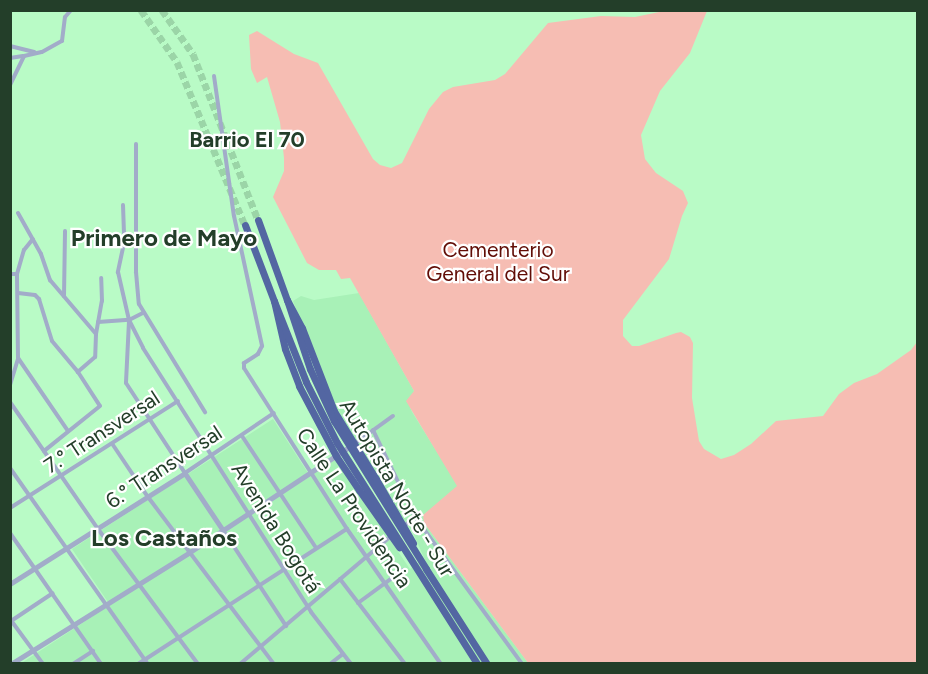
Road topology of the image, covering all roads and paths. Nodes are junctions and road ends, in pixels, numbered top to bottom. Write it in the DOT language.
graph roads {
  1 [pos="71,10"];
  2 [pos="10,46"];
  3 [pos="34,53"];
  4 [pos="24,56"];
  5 [pos="10,58"];
  6 [pos="214,76"];
  7 [pos="10,85"];
  8 [pos="136,144"];
  9 [pos="123,205"];
  10 [pos="18,213"];
  11 [pos="258,220"];
  12 [pos="245,225"];
  13 [pos="65,231"];
  14 [pos="33,239"];
  15 [pos="10,274"];
  16 [pos="17,274"];
  17 [pos="101,278"];
  18 [pos="18,293"];
  19 [pos="64,296"];
  20 [pos="287,300"];
  21 [pos="274,301"];
  22 [pos="143,313"];
  23 [pos="129,320"];
  24 [pos="98,322"];
  25 [pos="96,334"];
  26 [pos="18,358"];
  27 [pos="78,372"];
  28 [pos="10,385"];
  29 [pos="178,401"];
  30 [pos="10,402"];
  31 [pos="205,412"];
  32 [pos="274,414"];
  33 [pos="393,416"];
  34 [pos="151,420"];
  35 [pos="373,430"];
  36 [pos="68,431"];
  37 [pos="242,436"];
  38 [pos="113,445"];
  39 [pos="353,445"];
  40 [pos="44,451"];
  41 [pos="213,455"];
  42 [pos="336,456"];
  43 [pos="10,468"];
  44 [pos="311,472"];
  45 [pos="185,473"];
  46 [pos="63,476"];
  47 [pos="279,492"];
  48 [pos="30,495"];
  49 [pos="148,497"];
  50 [pos="10,508"];
  51 [pos="249,511"];
  52 [pos="415,517"];
  53 [pos="99,529"];
  54 [pos="347,529"];
  55 [pos="222,530"];
  56 [pos="10,533"];
  57 [pos="16,541"];
  58 [pos="10,544"];
  59 [pos="316,548"];
  60 [pos="66,549"];
  61 [pos="190,552"];
  62 [pos="366,556"];
  63 [pos="409,557"];
  64 [pos="35,569"];
  65 [pos="286,569"];
  66 [pos="426,569"];
  67 [pos="403,570"];
  68 [pos="340,579"];
  69 [pos="385,583"];
  70 [pos="10,584"];
  71 [pos="140,584"];
  72 [pos="259,585"];
  73 [pos="53,593"];
  74 [pos="358,603"];
  75 [pos="229,604"];
  76 [pos="106,605"];
  77 [pos="308,607"];
  78 [pos="11,620"];
  79 [pos="75,624"];
  80 [pos="286,626"];
  81 [pos="178,637"];
  82 [pos="261,647"];
  83 [pos="33,650"];
  84 [pos="93,651"];
  85 [pos="343,654"];
  86 [pos="146,661"];
  87 [pos="11,663"];
  88 [pos="43,663"];
  89 [pos="73,663"];
  90 [pos="101,663"];
  91 [pos="138,663"];
  92 [pos="198,663"];
  93 [pos="240,663"];
  94 [pos="274,663"];
  95 [pos="330,663"];
  96 [pos="351,663"];
  97 [pos="405,663"];
  98 [pos="441,663"];
  99 [pos="477,663"];
  100 [pos="487,663"];
  101 [pos="522,663"];
  1 -- 3 [label="street"];
  2 -- 3 [label="street"];
  3 -- 4 [label="street"];
  4 -- 5 [label="street"];
  4 -- 7 [label="street"];
  6 -- 32 [label="street, Calle La Providencia"];
  8 -- 22 [label="street"];
  9 -- 23 [label="street, Avenida Bogotá"];
  10 -- 14 [label="street"];
  11 -- 20 [label="highway, Autopista Norte - Sur"];
  12 -- 21 [label="highway, Autopista Norte - Sur"];
  13 -- 19 [label="street"];
  14 -- 16 [label="street"];
  14 -- 19 [label="street"];
  15 -- 16 [label="street"];
  16 -- 18 [label="street"];
  17 -- 24 [label="street"];
  18 -- 26 [label="street"];
  18 -- 27 [label="street"];
  19 -- 25 [label="street"];
  20 -- 39 [label="highway, bridge"];
  20 -- 66 [label="highway, Autopista Norte - Sur, bridge"];
  21 -- 42 [label="highway, bridge"];
  21 -- 63 [label="highway, Autopista Norte - Sur, bridge"];
  22 -- 23 [label="street"];
  22 -- 31 [label="street"];
  23 -- 24 [label="street"];
  23 -- 29 [label="street, Avenida Bogotá"];
  23 -- 34 [label="street"];
  24 -- 25 [label="street"];
  25 -- 27 [label="street"];
  26 -- 28 [label="street"];
  26 -- 36 [label="street"];
  27 -- 36 [label="street"];
  29 -- 34 [label="street, 7.° Transversal"];
  29 -- 41 [label="street, Avenida Bogotá"];
  30 -- 40 [label="street"];
  32 -- 37 [label="street, 6.° Transversal"];
  32 -- 44 [label="street, Calle La Providencia"];
  33 -- 35 [label="street"];
  34 -- 38 [label="street, 7.° Transversal"];
  34 -- 45 [label="street"];
  35 -- 39 [label="street"];
  35 -- 52 [label="street"];
  36 -- 40 [label="street"];
  37 -- 41 [label="street, 6.° Transversal"];
  37 -- 47 [label="street"];
  38 -- 46 [label="street, 7.° Transversal"];
  38 -- 49 [label="street"];
  39 -- 42 [label="street"];
  39 -- 66 [label="highway, bridge"];
  40 -- 46 [label="street"];
  41 -- 45 [label="street, 6.° Transversal"];
  41 -- 51 [label="street, Avenida Bogotá"];
  42 -- 44 [label="street"];
  42 -- 63 [label="highway, bridge"];
  43 -- 48 [label="street"];
  44 -- 47 [label="street"];
  44 -- 54 [label="street, Calle La Providencia"];
  45 -- 49 [label="street, 6.° Transversal"];
  45 -- 55 [label="street"];
  46 -- 48 [label="street, 7.° Transversal"];
  46 -- 53 [label="street"];
  47 -- 51 [label="street"];
  47 -- 59 [label="street"];
  48 -- 50 [label="street, 7.° Transversal"];
  48 -- 60 [label="street"];
  49 -- 53 [label="street, 6.° Transversal"];
  49 -- 61 [label="street"];
  51 -- 55 [label="street"];
  51 -- 65 [label="street, Avenida Bogotá"];
  52 -- 62 [label="street"];
  52 -- 101 [label="street"];
  53 -- 60 [label="street, 6.° Transversal"];
  53 -- 71 [label="street"];
  54 -- 59 [label="street"];
  54 -- 62 [label="street, Calle La Providencia"];
  55 -- 61 [label="street"];
  55 -- 72 [label="street"];
  56 -- 57 [label="street"];
  57 -- 58 [label="street"];
  57 -- 64 [label="street"];
  59 -- 65 [label="street"];
  60 -- 64 [label="street, 6.° Transversal"];
  60 -- 76 [label="street"];
  61 -- 71 [label="street"];
  61 -- 75 [label="street"];
  62 -- 68 [label="street"];
  62 -- 69 [label="street, Calle La Providencia"];
  63 -- 99 [label="highway, Autopista Norte - Sur, bridge"];
  64 -- 70 [label="street, 6.° Transversal"];
  64 -- 73 [label="street"];
  65 -- 72 [label="street"];
  65 -- 77 [label="street, Avenida Bogotá"];
  66 -- 100 [label="highway, Autopista Norte - Sur"];
  67 -- 69 [label="street"];
  68 -- 74 [label="street"];
  68 -- 77 [label="street"];
  69 -- 74 [label="street"];
  69 -- 98 [label="street, Calle La Providencia"];
  71 -- 76 [label="street"];
  71 -- 81 [label="street"];
  72 -- 75 [label="street"];
  72 -- 80 [label="street"];
  73 -- 78 [label="street"];
  73 -- 79 [label="street"];
  74 -- 97 [label="street"];
  75 -- 81 [label="street"];
  75 -- 82 [label="street"];
  76 -- 79 [label="street"];
  76 -- 86 [label="street"];
  77 -- 80 [label="street"];
  77 -- 85 [label="street, Avenida Bogotá"];
  78 -- 83 [label="street"];
  79 -- 83 [label="street"];
  79 -- 84 [label="street"];
  80 -- 82 [label="street"];
  81 -- 86 [label="street"];
  81 -- 92 [label="street"];
  82 -- 93 [label="street"];
  82 -- 94 [label="street"];
  83 -- 87 [label="street"];
  83 -- 88 [label="street"];
  84 -- 89 [label="street"];
  84 -- 90 [label="street"];
  85 -- 95 [label="street"];
  85 -- 96 [label="street, Avenida Bogotá"];
  86 -- 91 [label="street"];
}
